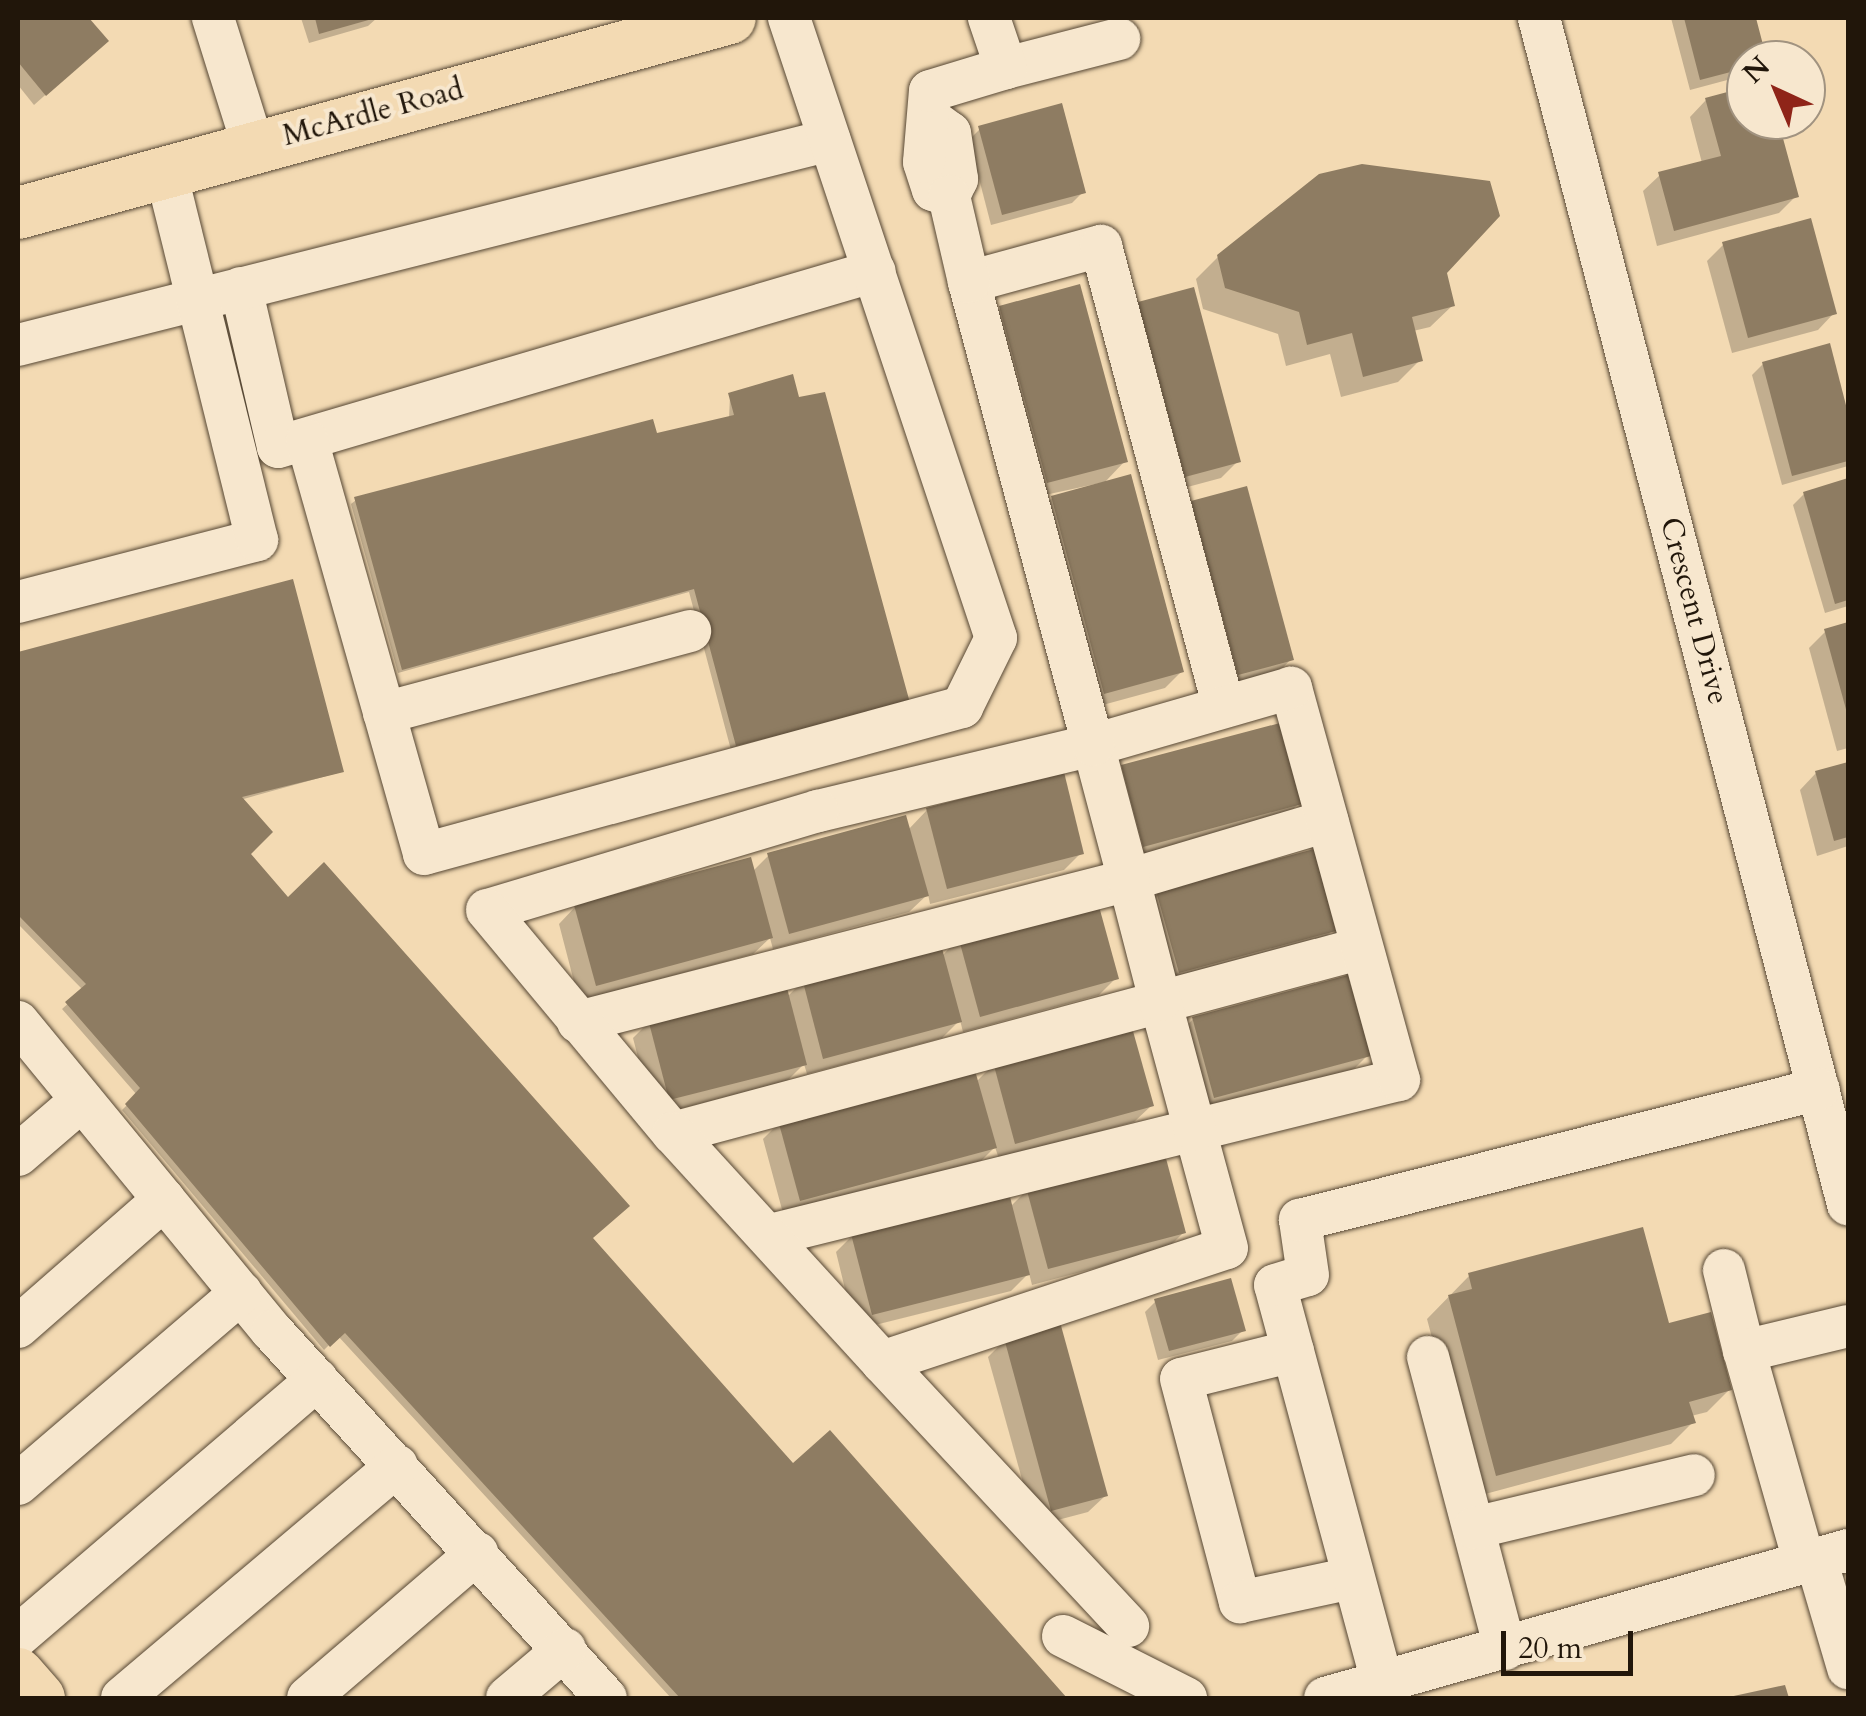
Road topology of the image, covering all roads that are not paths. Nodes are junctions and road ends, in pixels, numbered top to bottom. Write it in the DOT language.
graph roads {
  1 [pos="212,18"];
  2 [pos="730,18"];
  3 [pos="789,18"];
  4 [pos="990,18"];
  5 [pos="1539,18"];
  6 [pos="1119,38"];
  7 [pos="1006,68"];
  8 [pos="830,140"];
  9 [pos="252,146"];
  10 [pos="166,171"];
  11 [pos="18,213"];
  12 [pos="875,271"];
  13 [pos="969,282"];
  14 [pos="241,288"];
  15 [pos="197,298"];
  16 [pos="18,345"];
  17 [pos="307,440"];
  18 [pos="18,602"];
  19 [pos="690,631"];
  20 [pos="1224,708"];
  21 [pos="384,712"];
  22 [pos="1092,745"];
  23 [pos="1327,822"];
  24 [pos="1129,880"];
  25 [pos="1362,948"];
  26 [pos="1160,1000"];
  27 [pos="18,1022"];
  28 [pos="578,1022"];
  29 [pos="1819,1089"];
  30 [pos="82,1100"];
  31 [pos="1195,1130"];
  32 [pos="673,1133"];
  33 [pos="18,1155"];
  34 [pos="164,1200"];
  35 [pos="1848,1204"];
  36 [pos="770,1235"];
  37 [pos="1724,1270"];
  38 [pos="241,1294"];
  39 [pos="1848,1326"];
  40 [pos="18,1327"];
  41 [pos="1293,1351"];
  42 [pos="1744,1351"];
  43 [pos="1428,1356"];
  44 [pos="882,1362"];
  45 [pos="317,1380"];
  46 [pos="397,1466"];
  47 [pos="1694,1475"];
  48 [pos="18,1484"];
  49 [pos="1474,1528"];
  50 [pos="477,1553"];
  51 [pos="1823,1557"];
  52 [pos="1352,1578"];
  53 [pos="1128,1626"];
  54 [pos="18,1636"];
  55 [pos="1063,1636"];
  56 [pos="564,1649"];
  57 [pos="1505,1649"];
  58 [pos="1848,1668"];
  59 [pos="18,1674"];
  60 [pos="1383,1686"];
  61 [pos="39,1698"];
  62 [pos="122,1698"];
  63 [pos="308,1698"];
  64 [pos="507,1698"];
  65 [pos="606,1698"];
  66 [pos="1186,1698"];
  67 [pos="1326,1698"];
  1 -- 9 [label="street"];
  2 -- 9 [label="main road, McArdle Road"];
  3 -- 8 [label="street"];
  4 -- 7 [label="street"];
  5 -- 29 [label="street, Crescent Drive"];
  6 -- 7 [label="street"];
  7 -- 13 [label="street"];
  8 -- 12 [label="street"];
  8 -- 14 [label="street"];
  9 -- 10 [label="main road, McArdle Road"];
  10 -- 11 [label="main road, McArdle Road"];
  10 -- 15 [label="street"];
  12 -- 17 [label="street"];
  12 -- 21 [label="street"];
  13 -- 20 [label="street"];
  13 -- 22 [label="street"];
  14 -- 15 [label="street"];
  14 -- 17 [label="street"];
  15 -- 16 [label="street"];
  15 -- 18 [label="street"];
  17 -- 21 [label="street"];
  19 -- 21 [label="street"];
  20 -- 22 [label="street"];
  20 -- 23 [label="street"];
  22 -- 24 [label="street"];
  22 -- 28 [label="street"];
  23 -- 24 [label="street"];
  23 -- 25 [label="street"];
  24 -- 26 [label="street"];
  24 -- 28 [label="street"];
  25 -- 26 [label="street"];
  25 -- 31 [label="street"];
  26 -- 31 [label="street"];
  26 -- 32 [label="street"];
  27 -- 30 [label="street"];
  28 -- 32 [label="street"];
  29 -- 35 [label="street, Crescent Drive"];
  29 -- 41 [label="street"];
  30 -- 33 [label="street"];
  30 -- 34 [label="street"];
  31 -- 36 [label="street"];
  31 -- 44 [label="street"];
  32 -- 36 [label="street"];
  34 -- 38 [label="street"];
  34 -- 40 [label="street"];
  36 -- 44 [label="street"];
  37 -- 42 [label="street"];
  38 -- 45 [label="street"];
  38 -- 48 [label="street"];
  39 -- 42 [label="street"];
  41 -- 52 [label="street"];
  41 -- 52 [label="street"];
  42 -- 51 [label="street"];
  43 -- 49 [label="street"];
  44 -- 53 [label="street"];
  45 -- 46 [label="street"];
  45 -- 54 [label="street"];
  46 -- 50 [label="street"];
  46 -- 62 [label="street"];
  47 -- 49 [label="street"];
  49 -- 57 [label="street"];
  50 -- 56 [label="street"];
  50 -- 63 [label="street"];
  51 -- 57 [label="street"];
  51 -- 58 [label="street"];
  52 -- 60 [label="street"];
  55 -- 66 [label="street"];
  56 -- 64 [label="street"];
  56 -- 65 [label="street"];
  57 -- 60 [label="street"];
  59 -- 61 [label="main road"];
  60 -- 67 [label="street"];
}
